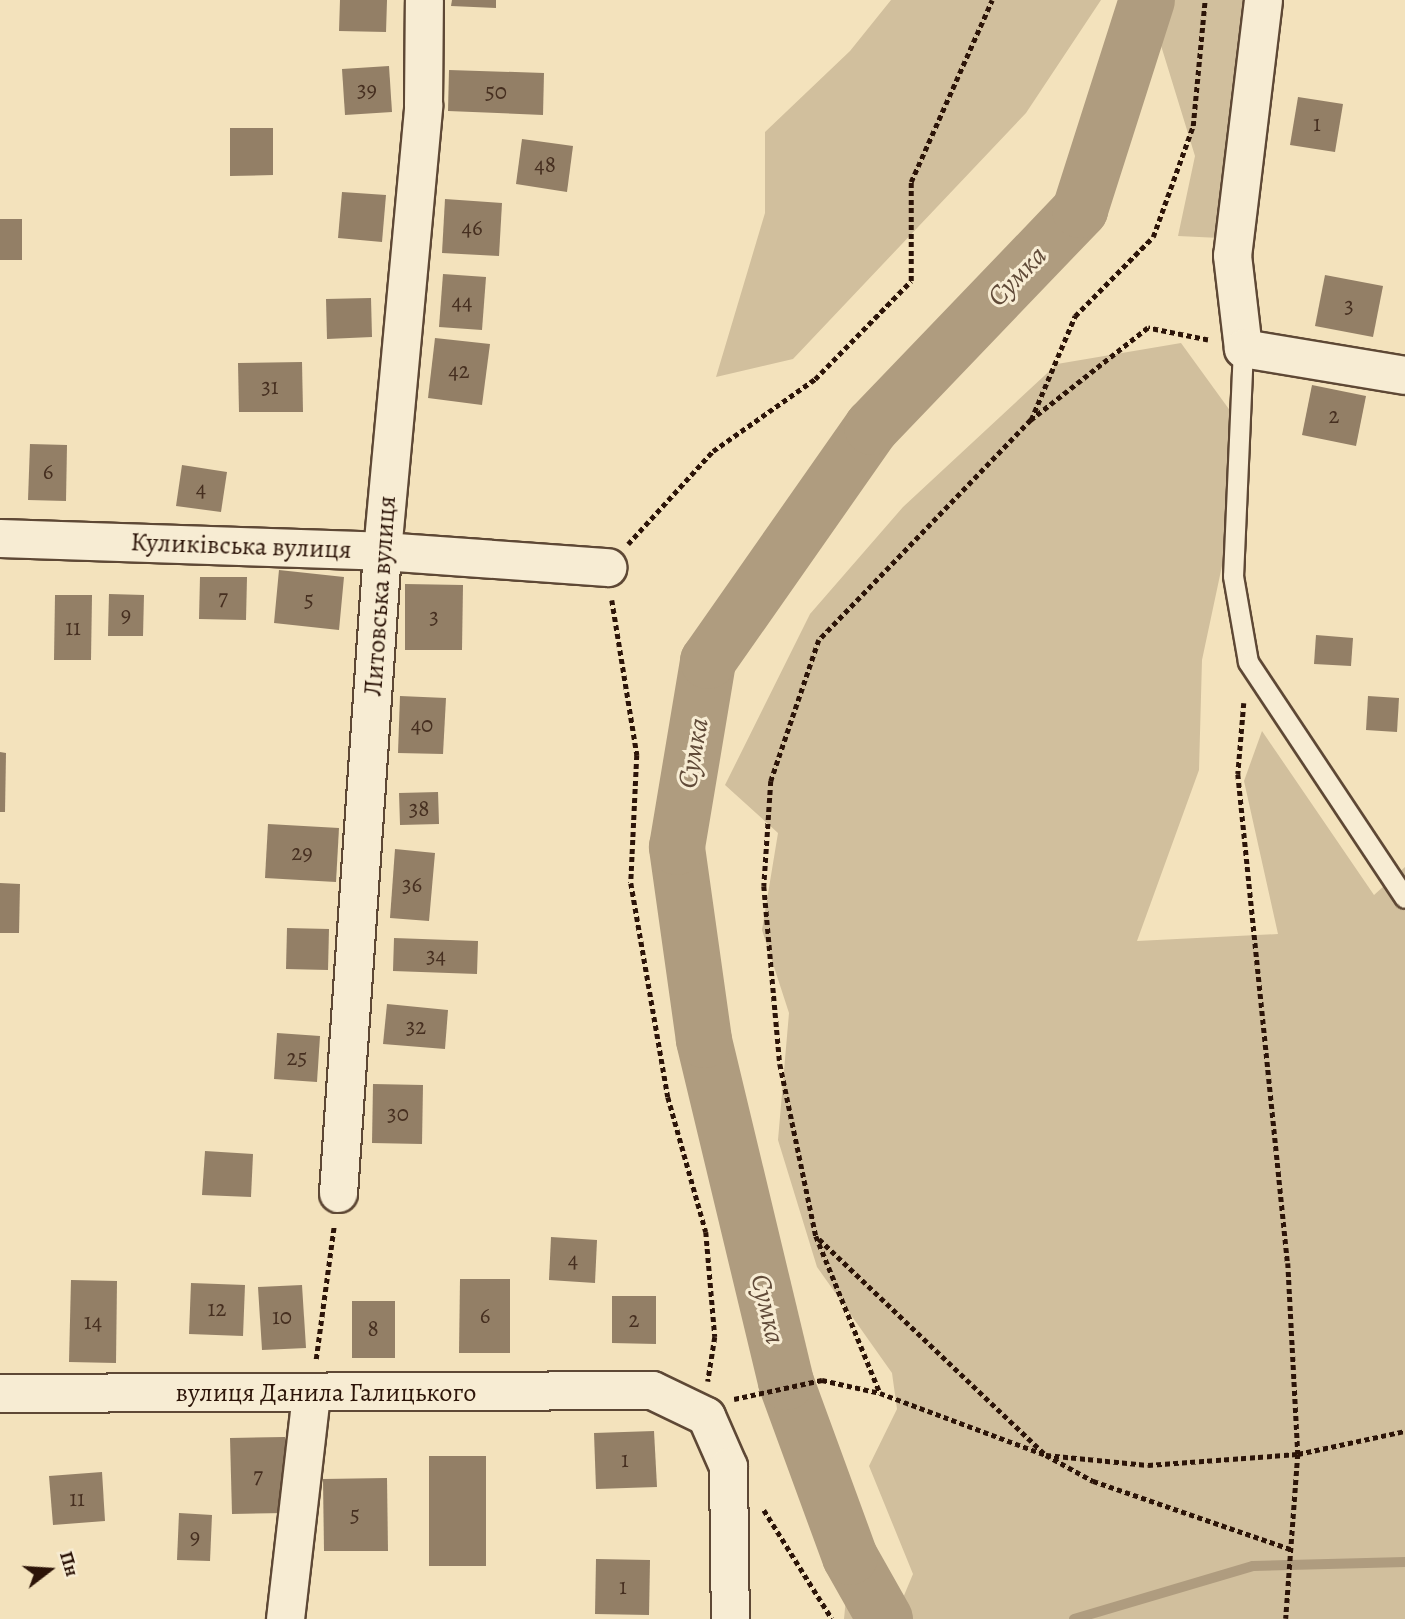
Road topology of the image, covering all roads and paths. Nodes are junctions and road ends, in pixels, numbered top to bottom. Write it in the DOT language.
graph roads {
  1 [pos="424,0"];
  2 [pos="992,0"];
  3 [pos="1206,0"];
  4 [pos="1263,0"];
  5 [pos="1243,348"];
  6 [pos="1405,375"];
  7 [pos="1031,420"];
  8 [pos="0,538"];
  9 [pos="382,551"];
  10 [pos="607,568"];
  11 [pos="1248,662"];
  12 [pos="1405,898"];
  13 [pos="338,1193"];
  14 [pos="816,1236"];
  15 [pos="880,1392"];
  16 [pos="0,1394"];
  17 [pos="311,1394"];
  18 [pos="741,1395"];
  19 [pos="706,1416"];
  20 [pos="1405,1432"];
  21 [pos="1298,1454"];
  22 [pos="1046,1455"];
  23 [pos="762,1506"];
  24 [pos="1292,1549"];
  25 [pos="285,1619"];
  26 [pos="730,1619"];
  27 [pos="832,1619"];
  28 [pos="1286,1619"];
  1 -- 9 [label="street, Литовська вулиця"];
  2 -- 10 [label="path"];
  3 -- 7 [label="path"];
  4 -- 5 [label="street"];
  5 -- 6 [label="street"];
  5 -- 7 [label="path"];
  5 -- 11 [label="lane"];
  7 -- 14 [label="path"];
  8 -- 9 [label="street, Куликівська вулиця"];
  9 -- 10 [label="street, Куликівська вулиця"];
  9 -- 13 [label="street, Литовська вулиця"];
  10 -- 19 [label="path"];
  11 -- 12 [label="lane"];
  11 -- 21 [label="path"];
  13 -- 17 [label="path"];
  14 -- 15 [label="path"];
  14 -- 22 [label="path"];
  15 -- 18 [label="path"];
  15 -- 22 [label="path"];
  16 -- 17 [label="street, вулиця Данила Галицького"];
  17 -- 19 [label="street, вулиця Данила Галицького"];
  17 -- 25 [label="street"];
  19 -- 26 [label="street"];
  20 -- 21 [label="path"];
  21 -- 22 [label="path"];
  21 -- 24 [label="path"];
  22 -- 24 [label="path"];
  23 -- 27 [label="path"];
  24 -- 28 [label="path"];
}
